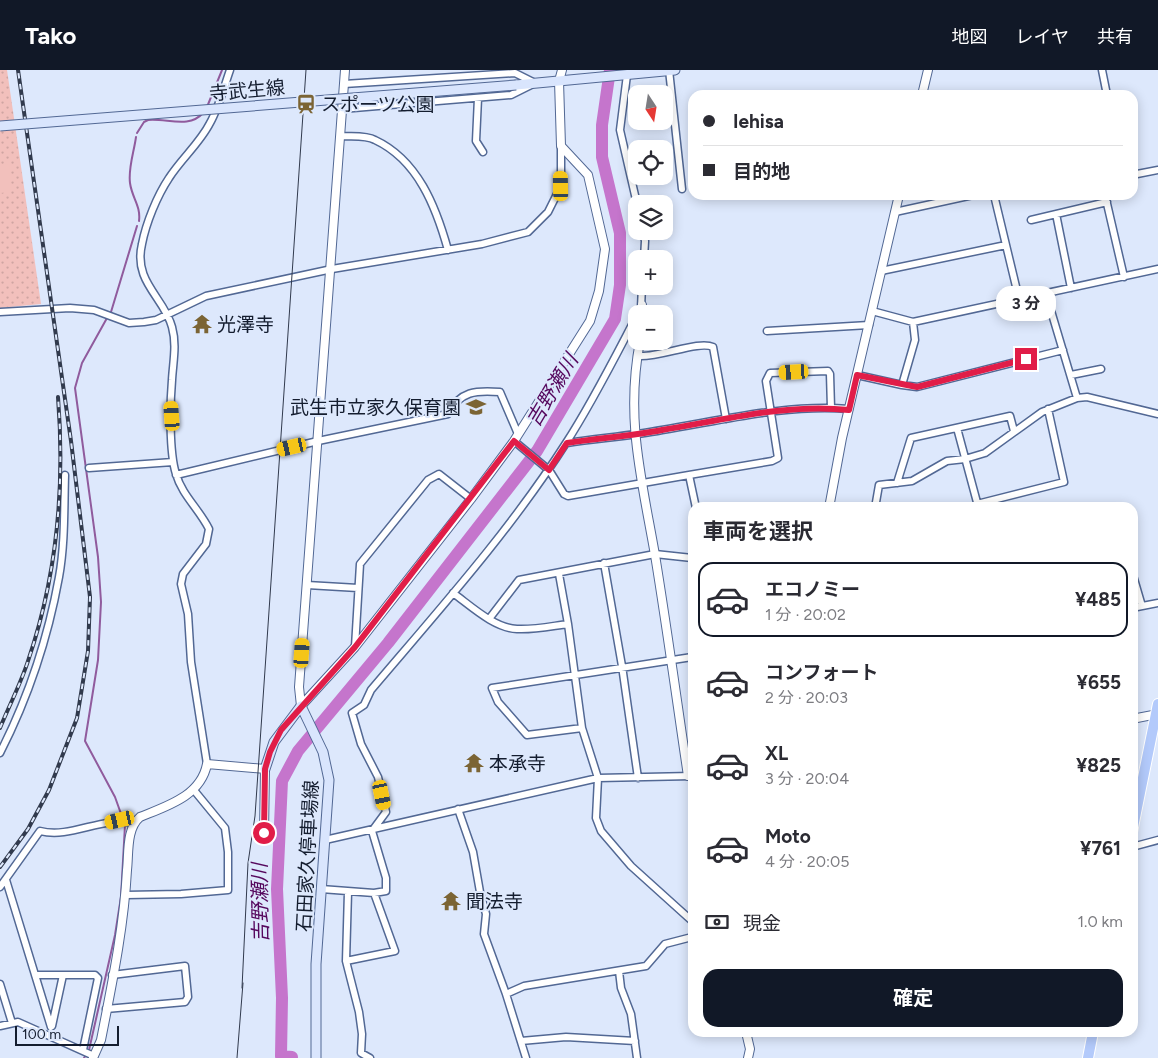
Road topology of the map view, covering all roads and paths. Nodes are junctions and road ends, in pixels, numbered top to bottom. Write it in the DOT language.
graph roads {
  1 [pos="230,70"];
  2 [pos="345,70"];
  3 [pos="562,70"];
  4 [pos="669,70"];
  5 [pos="675,70"];
  6 [pos="928,70"];
  7 [pos="1102,70"];
  8 [pos="624,75"];
  9 [pos="563,81"];
  10 [pos="535,83"];
  11 [pos="344,84"];
  12 [pos="923,90"];
  13 [pos="1106,90"];
  14 [pos="478,98"];
  15 [pos="342,109"];
  16 [pos="0,126"];
  17 [pos="341,136"];
  18 [pos="561,146"];
  19 [pos="483,152"];
  20 [pos="1158,170"];
  21 [pos="1138,174"];
  22 [pos="682,190"];
  23 [pos="635,195"];
  24 [pos="898,200"];
  25 [pos="950,200"];
  26 [pos="995,200"];
  27 [pos="1107,202"];
  28 [pos="895,212"];
  29 [pos="1056,214"];
  30 [pos="1031,220"];
  31 [pos="1006,245"];
  32 [pos="448,250"];
  33 [pos="332,269"];
  34 [pos="1158,269"];
  35 [pos="881,271"];
  36 [pos="1124,277"];
  37 [pos="1071,288"];
  38 [pos="1046,294"];
  39 [pos="642,295"];
  40 [pos="1019,299"];
  41 [pos="642,305"];
  42 [pos="872,311"];
  43 [pos="0,312"];
  44 [pos="168,315"];
  45 [pos="913,322"];
  46 [pos="869,325"];
  47 [pos="628,331"];
  48 [pos="767,331"];
  49 [pos="639,350"];
  50 [pos="1063,350"];
  51 [pos="638,356"];
  52 [pos="1101,369"];
  53 [pos="857,375"];
  54 [pos="1071,375"];
  55 [pos="902,385"];
  56 [pos="1077,398"];
  57 [pos="831,408"];
  58 [pos="1048,409"];
  59 [pos="849,410"];
  60 [pos="772,412"];
  61 [pos="1158,414"];
  62 [pos="726,419"];
  63 [pos="957,428"];
  64 [pos="1014,431"];
  65 [pos="634,433"];
  66 [pos="516,438"];
  67 [pos="318,441"];
  68 [pos="567,443"];
  69 [pos="965,459"];
  70 [pos="173,462"];
  71 [pos="89,468"];
  72 [pos="549,470"];
  73 [pos="65,475"];
  74 [pos="176,475"];
  75 [pos="690,475"];
  76 [pos="897,483"];
  77 [pos="641,484"];
  78 [pos="471,499"];
  79 [pos="695,502"];
  80 [pos="830,502"];
  81 [pos="875,502"];
  82 [pos="977,502"];
  83 [pos="992,502"];
  84 [pos="655,554"];
  85 [pos="688,558"];
  86 [pos="604,563"];
  87 [pos="559,574"];
  88 [pos="307,585"];
  89 [pos="358,588"];
  90 [pos="1138,592"];
  91 [pos="453,593"];
  92 [pos="1158,604"];
  93 [pos="1142,606"];
  94 [pos="1138,607"];
  95 [pos="489,618"];
  96 [pos="568,624"];
  97 [pos="355,647"];
  98 [pos="688,658"];
  99 [pos="671,660"];
  100 [pos="622,666"];
  101 [pos="575,675"];
  102 [pos="301,706"];
  103 [pos="1157,711"];
  104 [pos="1138,717"];
  105 [pos="582,728"];
  106 [pos="0,753"];
  107 [pos="207,764"];
  108 [pos="688,764"];
  109 [pos="265,769"];
  110 [pos="688,776"];
  111 [pos="598,778"];
  112 [pos="638,778"];
  113 [pos="193,789"];
  114 [pos="1138,803"];
  115 [pos="458,809"];
  116 [pos="127,821"];
  117 [pos="372,831"];
  118 [pos="264,833"];
  119 [pos="325,840"];
  120 [pos="1158,840"];
  121 [pos="1138,846"];
  122 [pos="6,880"];
  123 [pos="0,887"];
  124 [pos="321,889"];
  125 [pos="348,892"];
  126 [pos="374,893"];
  127 [pos="126,895"];
  128 [pos="688,917"];
  129 [pos="688,938"];
  130 [pos="346,961"];
  131 [pos="619,971"];
  132 [pos="35,974"];
  133 [pos="63,975"];
  134 [pos="112,975"];
  135 [pos="0,984"];
  136 [pos="506,994"];
  137 [pos="106,1009"];
  138 [pos="12,1023"];
  139 [pos="0,1026"];
  140 [pos="52,1027"];
  141 [pos="50,1035"];
  142 [pos="747,1037"];
  143 [pos="1092,1037"];
  144 [pos="521,1041"];
  145 [pos="634,1041"];
  146 [pos="89,1054"];
  147 [pos="316,1058"];
  148 [pos="370,1058"];
  149 [pos="526,1058"];
  150 [pos="637,1058"];
  151 [pos="748,1058"];
  152 [pos="1088,1058"];
  1 -- 44 [label="street"];
  2 -- 11 [label="street"];
  3 -- 9 [label="street"];
  4 -- 5 [label="main road, 寺武生線"];
  4 -- 8 [label="main road, 寺武生線"];
  4 -- 22 [label="street"];
  6 -- 12 [label="street"];
  7 -- 13 [label="street"];
  8 -- 9 [label="main road, 寺武生線"];
  8 -- 23 [label="street"];
  9 -- 10 [label="main road, 寺武生線"];
  9 -- 18 [label="street"];
  10 -- 11 [label="street"];
  10 -- 14 [label="street"];
  10 -- 16 [label="main road, 寺武生線, bridge"];
  11 -- 15 [label="street"];
  14 -- 15 [label="street"];
  14 -- 19 [label="street"];
  15 -- 17 [label="street"];
  17 -- 32 [label="street"];
  17 -- 33 [label="street"];
  18 -- 32 [label="street"];
  18 -- 66 [label="street"];
  20 -- 21 [label="street"];
  24 -- 28 [label="street"];
  25 -- 28 [label="street"];
  26 -- 31 [label="street"];
  27 -- 29 [label="street"];
  27 -- 36 [label="street"];
  28 -- 35 [label="street"];
  29 -- 30 [label="street"];
  29 -- 37 [label="street"];
  31 -- 35 [label="street"];
  31 -- 40 [label="street"];
  32 -- 33 [label="street"];
  33 -- 44 [label="street"];
  33 -- 67 [label="street"];
  34 -- 36 [label="street"];
  35 -- 42 [label="street"];
  36 -- 37 [label="street"];
  37 -- 38 [label="street"];
  38 -- 40 [label="street"];
  38 -- 50 [label="street"];
  39 -- 41 [label="street"];
  40 -- 45 [label="street"];
  42 -- 45 [label="street"];
  42 -- 46 [label="street"];
  43 -- 44 [label="street"];
  44 -- 70 [label="street"];
  45 -- 55 [label="street"];
  46 -- 48 [label="street"];
  46 -- 53 [label="street"];
  47 -- 68 [label="street"];
  49 -- 51 [label="street"];
  50 -- 54 [label="street"];
  50 -- 55 [label="street"];
  51 -- 62 [label="street"];
  51 -- 65 [label="street"];
  52 -- 54 [label="street"];
  53 -- 55 [label="street"];
  53 -- 59 [label="street"];
  54 -- 56 [label="street"];
  56 -- 58 [label="street"];
  56 -- 61 [label="street"];
  57 -- 59 [label="street"];
  57 -- 60 [label="street"];
  57 -- 60 [label="street"];
  58 -- 64 [label="street"];
  58 -- 83 [label="street"];
  59 -- 80 [label="street"];
  60 -- 62 [label="street"];
  60 -- 75 [label="street"];
  62 -- 65 [label="street"];
  63 -- 64 [label="street"];
  63 -- 69 [label="street"];
  63 -- 76 [label="street"];
  64 -- 69 [label="street"];
  65 -- 68 [label="street"];
  65 -- 77 [label="street"];
  66 -- 67 [label="street"];
  66 -- 72 [label="street"];
  66 -- 78 [label="street"];
  67 -- 74 [label="street"];
  67 -- 88 [label="street"];
  68 -- 72 [label="street"];
  69 -- 76 [label="street"];
  69 -- 82 [label="street"];
  70 -- 71 [label="street"];
  70 -- 74 [label="street"];
  72 -- 77 [label="street"];
  72 -- 91 [label="street"];
  73 -- 106 [label="street"];
  74 -- 107 [label="street"];
  75 -- 77 [label="street"];
  75 -- 79 [label="street"];
  76 -- 81 [label="street"];
  77 -- 84 [label="street"];
  78 -- 89 [label="street"];
  78 -- 97 [label="street"];
  84 -- 85 [label="street"];
  84 -- 86 [label="street"];
  84 -- 99 [label="street"];
  86 -- 87 [label="street"];
  86 -- 100 [label="street"];
  87 -- 95 [label="street"];
  87 -- 96 [label="street"];
  88 -- 89 [label="street"];
  88 -- 102 [label="street"];
  89 -- 97 [label="street"];
  90 -- 93 [label="street"];
  91 -- 95 [label="street"];
  91 -- 117 [label="street"];
  92 -- 93 [label="street"];
  93 -- 94 [label="street"];
  95 -- 96 [label="street"];
  96 -- 101 [label="street"];
  97 -- 102 [label="street"];
  98 -- 99 [label="street"];
  99 -- 100 [label="street"];
  99 -- 108 [label="street"];
  100 -- 101 [label="street"];
  100 -- 112 [label="street"];
  101 -- 105 [label="street"];
  101 -- 105 [label="street"];
  102 -- 109 [label="main road"];
  102 -- 119 [label="main road, 石田家久停車場線"];
  103 -- 104 [label="street"];
  103 -- 114 [label="main road"];
  105 -- 111 [label="street"];
  107 -- 109 [label="street"];
  107 -- 113 [label="street"];
  109 -- 118 [label="street"];
  110 -- 112 [label="street"];
  111 -- 112 [label="street"];
  111 -- 115 [label="street"];
  111 -- 128 [label="street"];
  113 -- 116 [label="street"];
  113 -- 127 [label="street"];
  115 -- 117 [label="street"];
  115 -- 136 [label="street"];
  116 -- 122 [label="street"];
  116 -- 127 [label="street"];
  117 -- 119 [label="street"];
  117 -- 126 [label="street"];
  119 -- 124 [label="main road, 石田家久停車場線"];
  120 -- 121 [label="street"];
  122 -- 123 [label="street"];
  122 -- 132 [label="street"];
  124 -- 125 [label="street"];
  124 -- 147 [label="main road, 石田家久停車場線"];
  125 -- 126 [label="street"];
  125 -- 130 [label="street"];
  126 -- 130 [label="street"];
  127 -- 134 [label="street"];
  129 -- 131 [label="street"];
  130 -- 148 [label="street"];
  131 -- 136 [label="street"];
  131 -- 145 [label="street"];
  132 -- 133 [label="street"];
  132 -- 140 [label="street"];
  133 -- 140 [label="street"];
  133 -- 146 [label="street"];
  134 -- 137 [label="street"];
  134 -- 137 [label="street"];
  135 -- 138 [label="street"];
  136 -- 144 [label="street"];
  137 -- 146 [label="street"];
  138 -- 139 [label="street"];
  138 -- 141 [label="street"];
  140 -- 141 [label="street"];
  141 -- 146 [label="street"];
  142 -- 151 [label="street"];
  143 -- 152 [label="main road"];
  144 -- 145 [label="street"];
  144 -- 149 [label="street"];
  145 -- 150 [label="street"];
}
